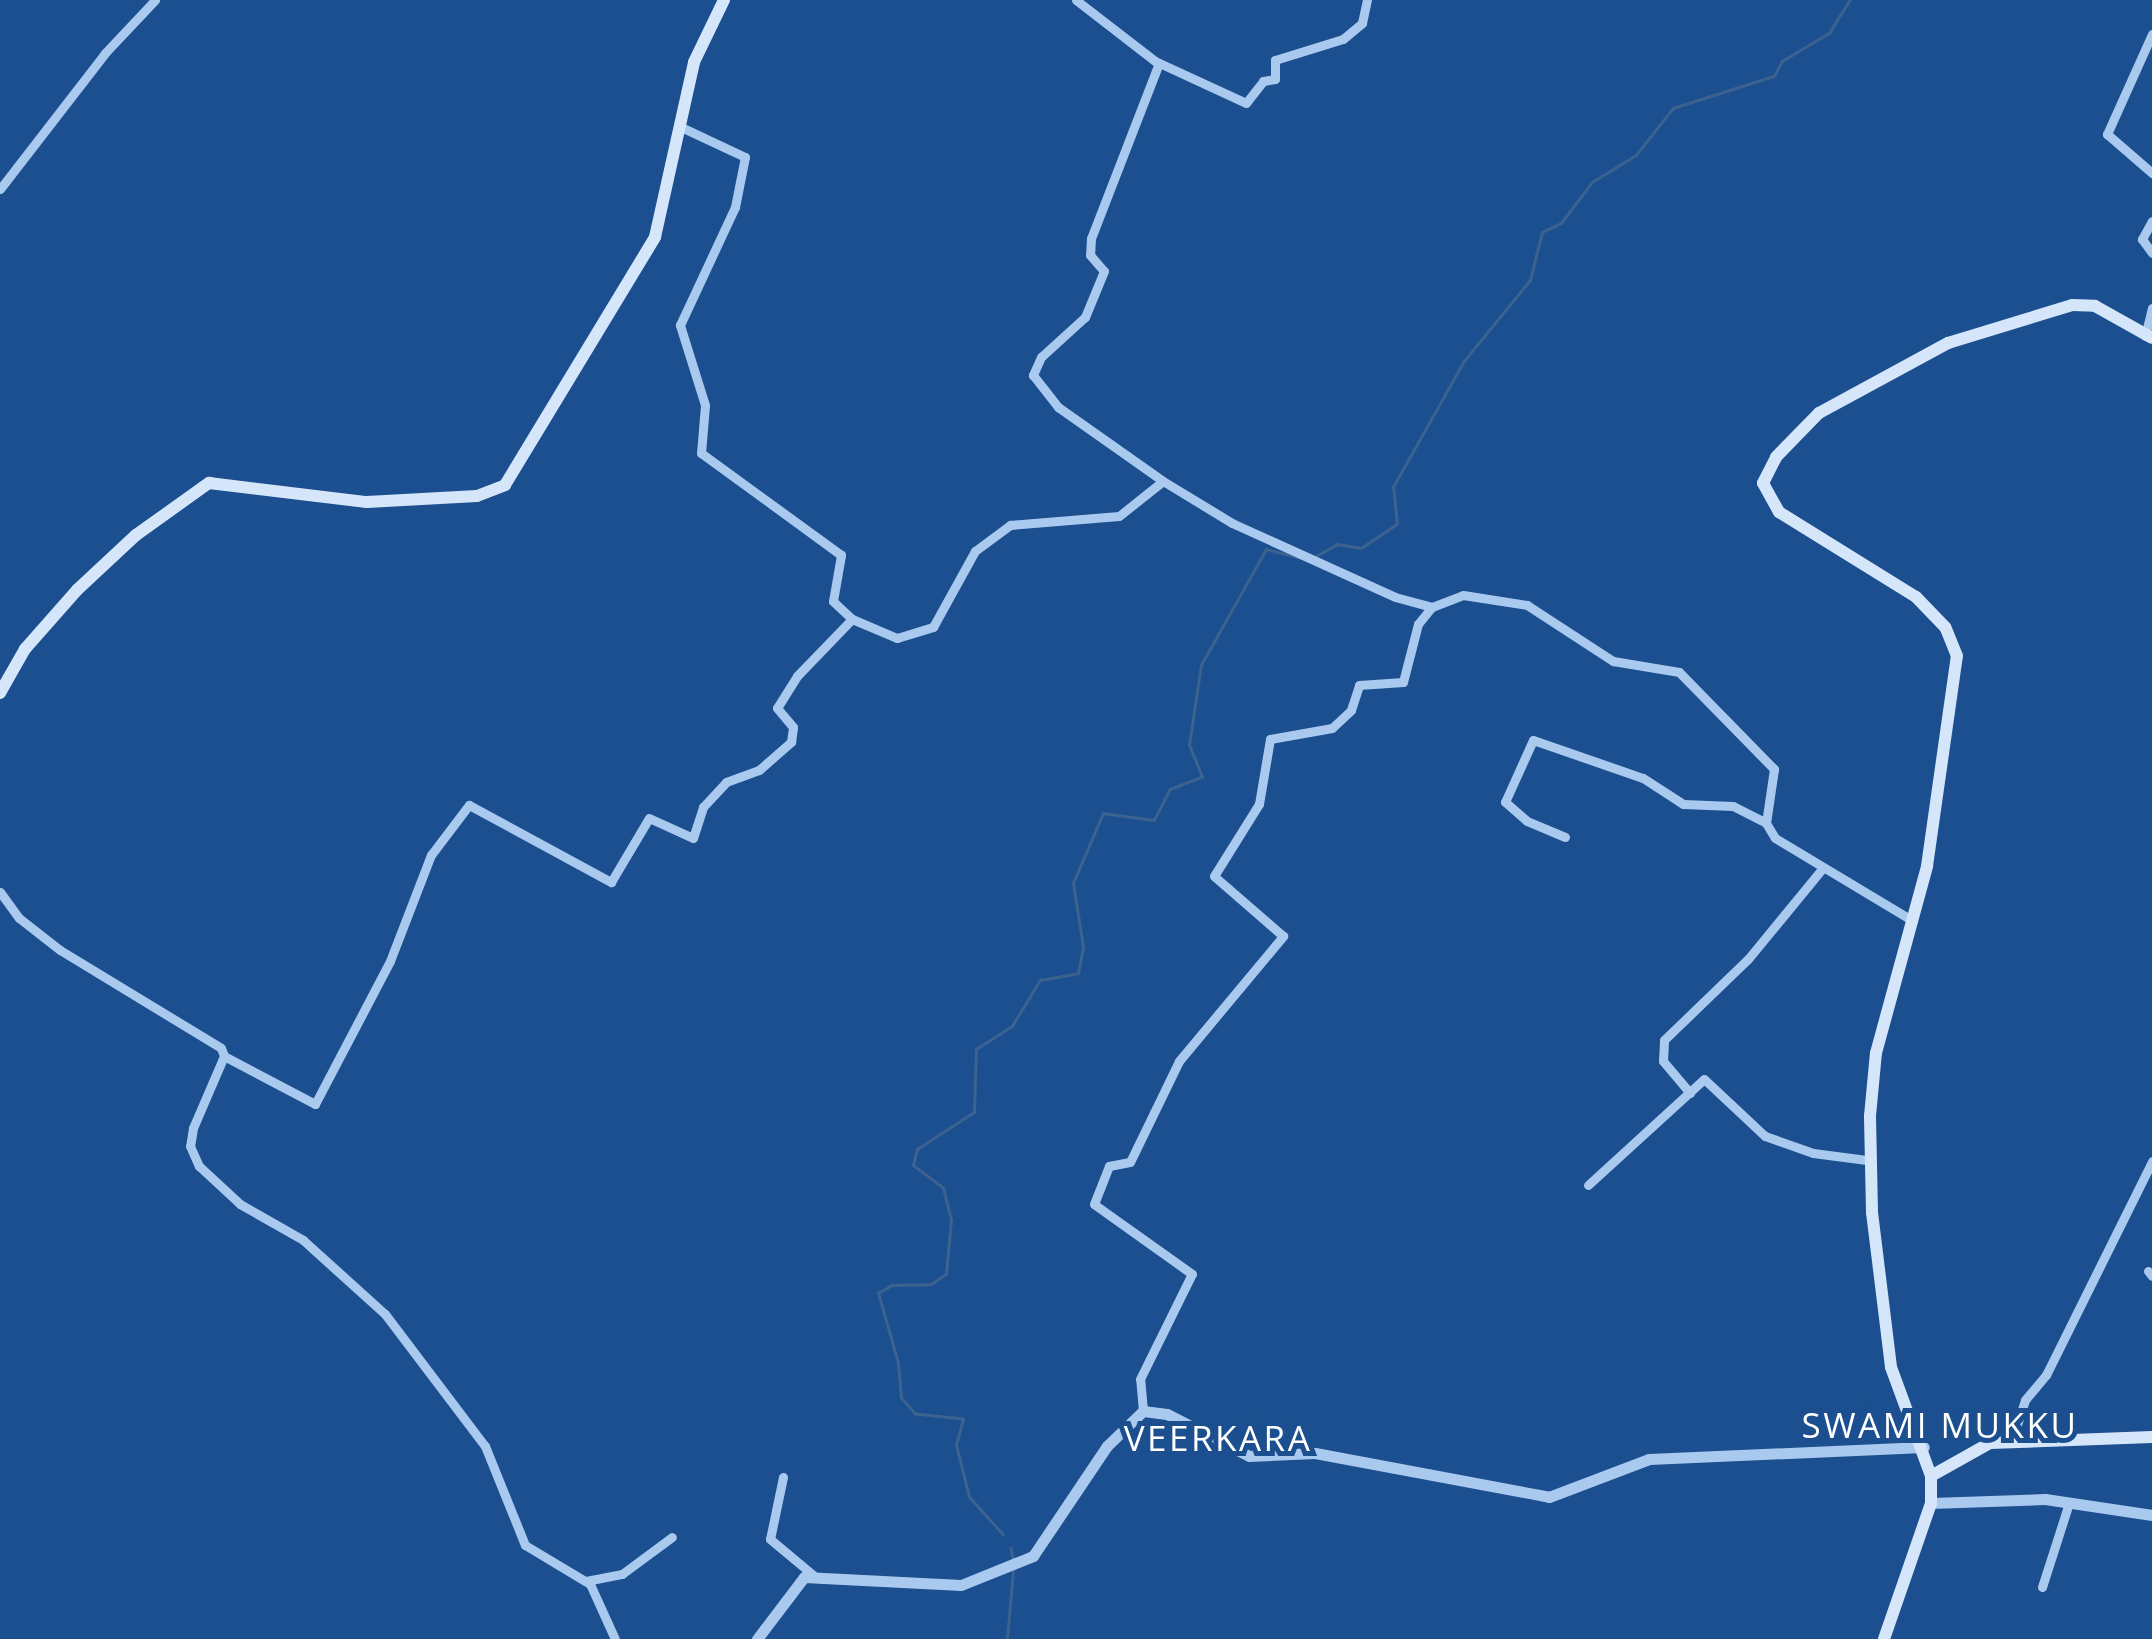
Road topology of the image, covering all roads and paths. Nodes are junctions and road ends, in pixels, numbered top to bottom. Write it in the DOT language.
graph roads {
  1 [pos="155,0"];
  2 [pos="724,0"];
  3 [pos="1076,0"];
  4 [pos="1367,0"];
  5 [pos="2152,34"];
  6 [pos="1160,63"];
  7 [pos="681,127"];
  8 [pos="2152,172"];
  9 [pos="0,189"];
  10 [pos="2152,220"];
  11 [pos="2152,253"];
  12 [pos="2152,308"];
  13 [pos="2148,337"];
  14 [pos="1163,481"];
  15 [pos="1432,606"];
  16 [pos="852,619"];
  17 [pos="0,693"];
  18 [pos="1766,822"];
  19 [pos="1566,837"];
  20 [pos="1820,870"];
  21 [pos="0,892"];
  22 [pos="1913,921"];
  23 [pos="224,1056"];
  24 [pos="1690,1092"];
  25 [pos="1868,1160"];
  26 [pos="2152,1161"];
  27 [pos="1588,1185"];
  28 [pos="1143,1410"];
  29 [pos="2152,1438"];
  30 [pos="2012,1440"];
  31 [pos="1924,1447"];
  32 [pos="1931,1476"];
  33 [pos="783,1477"];
  34 [pos="1931,1503"];
  35 [pos="2069,1503"];
  36 [pos="2152,1515"];
  37 [pos="672,1537"];
  38 [pos="813,1575"];
  39 [pos="586,1581"];
  40 [pos="2042,1588"];
  41 [pos="615,1639"];
  42 [pos="758,1639"];
  43 [pos="1884,1639"];
  1 -- 9 [label="street"];
  2 -- 7 [label="main road"];
  3 -- 6 [label="street"];
  4 -- 6 [label="street"];
  5 -- 8 [label="street"];
  6 -- 14 [label="street"];
  7 -- 16 [label="street"];
  7 -- 17 [label="main road"];
  10 -- 11 [label="street"];
  12 -- 13 [label="street"];
  13 -- 22 [label="main road"];
  14 -- 15 [label="street"];
  14 -- 16 [label="street"];
  15 -- 18 [label="street"];
  15 -- 28 [label="street"];
  16 -- 23 [label="street"];
  18 -- 19 [label="street"];
  18 -- 20 [label="street"];
  20 -- 22 [label="street"];
  20 -- 24 [label="street"];
  21 -- 23 [label="street"];
  22 -- 25 [label="main road"];
  23 -- 39 [label="street"];
  24 -- 25 [label="street"];
  24 -- 27 [label="street"];
  25 -- 31 [label="main road"];
  26 -- 30 [label="street"];
  28 -- 31 [label="street"];
  28 -- 38 [label="street"];
  29 -- 30 [label="main road"];
  30 -- 32 [label="main road"];
  31 -- 32 [label="main road"];
  32 -- 34 [label="main road"];
  33 -- 38 [label="street"];
  34 -- 35 [label="street"];
  34 -- 43 [label="main road"];
  35 -- 36 [label="street"];
  35 -- 40 [label="street"];
  37 -- 39 [label="street"];
  38 -- 42 [label="street"];
  39 -- 41 [label="street"];
}
